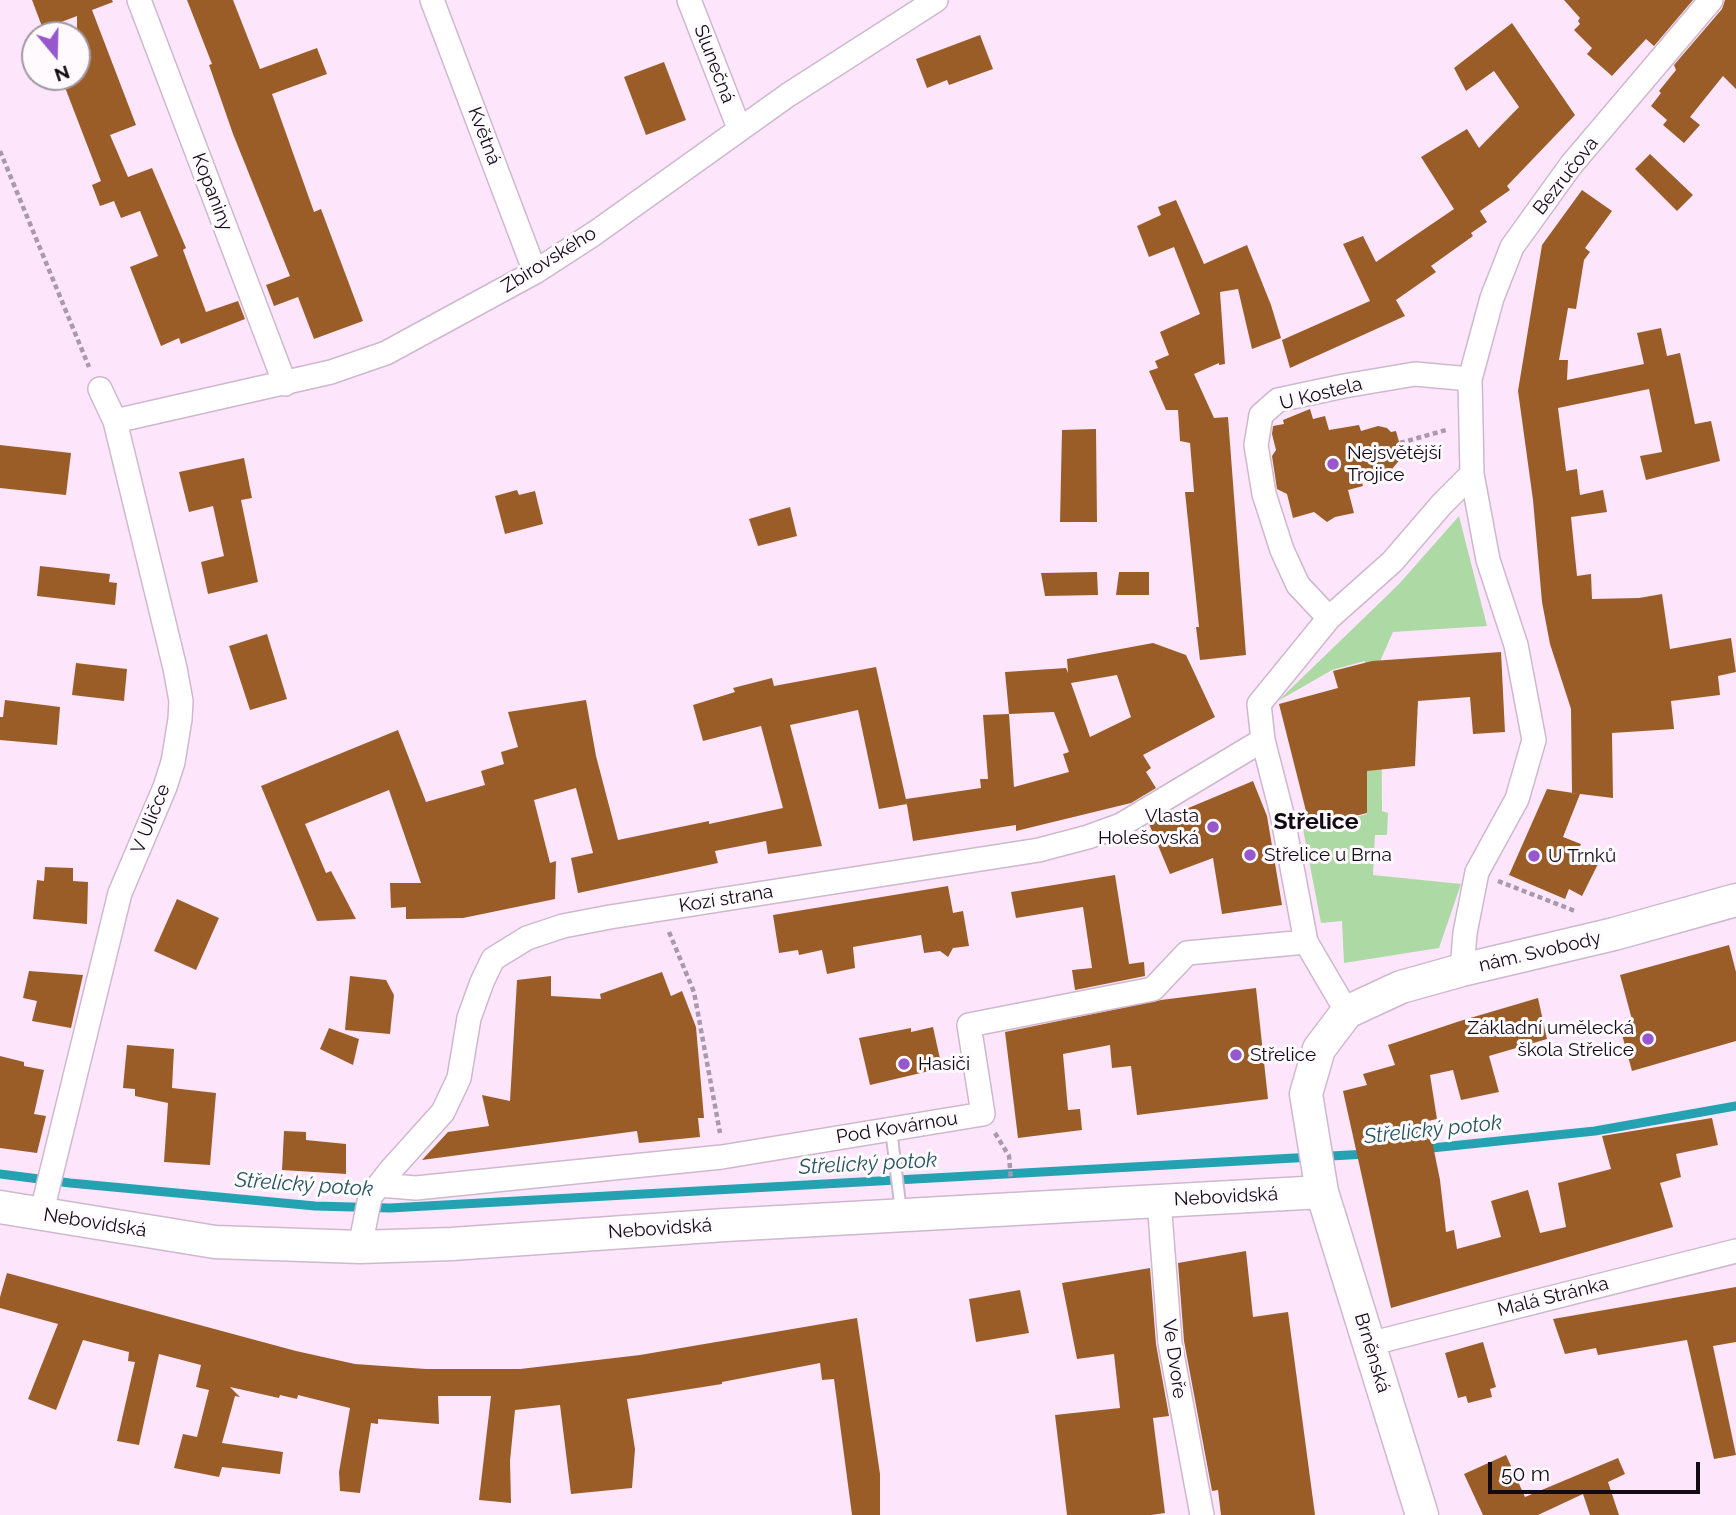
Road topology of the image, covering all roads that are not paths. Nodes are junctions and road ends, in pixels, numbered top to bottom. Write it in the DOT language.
graph roads {
  1 [pos="139,0"];
  2 [pos="432,0"];
  3 [pos="688,0"];
  4 [pos="936,0"];
  5 [pos="1711,0"];
  6 [pos="739,128"];
  7 [pos="535,272"];
  8 [pos="1470,379"];
  9 [pos="285,384"];
  10 [pos="100,389"];
  11 [pos="115,421"];
  12 [pos="1472,474"];
  13 [pos="1329,618"];
  14 [pos="1263,740"];
  15 [pos="1736,900"];
  16 [pos="1306,942"];
  17 [pos="1462,970"];
  18 [pos="1347,1012"];
  19 [pos="891,1129"];
  20 [pos="1320,1181"];
  21 [pos="375,1191"];
  22 [pos="1159,1200"];
  23 [pos="0,1206"];
  24 [pos="41,1215"];
  25 [pos="901,1215"];
  26 [pos="362,1233"];
  27 [pos="1736,1251"];
  28 [pos="1369,1343"];
  29 [pos="1202,1515"];
  30 [pos="1422,1515"];
  1 -- 9 [label="street, Kopaniny"];
  2 -- 7 [label="street, Květná"];
  3 -- 6 [label="street, Slunečná"];
  4 -- 6 [label="street, Zbirovského"];
  5 -- 8 [label="street, Bezručova"];
  6 -- 7 [label="street, Zbirovského"];
  7 -- 9 [label="street, Zbirovského"];
  8 -- 12 [label="street"];
  8 -- 13 [label="street, U Kostela"];
  9 -- 11 [label="street, Zbirovského"];
  10 -- 11 [label="street, V Uličce"];
  11 -- 24 [label="street, V Uličce"];
  12 -- 13 [label="street"];
  12 -- 17 [label="street"];
  13 -- 14 [label="street"];
  14 -- 16 [label="street"];
  14 -- 21 [label="street, Kozí strana"];
  15 -- 17 [label="street, nám. Svobody"];
  16 -- 18 [label="street"];
  16 -- 19 [label="street, Pod Kovárnou"];
  17 -- 18 [label="street, nám. Svobody"];
  18 -- 20 [label="street, nám. Svobody"];
  19 -- 21 [label="street, Pod Kovárnou"];
  19 -- 25 [label="lane"];
  20 -- 22 [label="street, Nebovidská"];
  20 -- 28 [label="street, Brněnská"];
  21 -- 26 [label="street, Kozí strana"];
  22 -- 25 [label="street, Nebovidská"];
  22 -- 29 [label="street, Ve Dvoře"];
  23 -- 24 [label="street, Nebovidská"];
  24 -- 26 [label="street, Nebovidská"];
  25 -- 26 [label="street, Nebovidská"];
  27 -- 28 [label="street, Malá Stránka"];
  28 -- 30 [label="street, Brněnská"];
}
